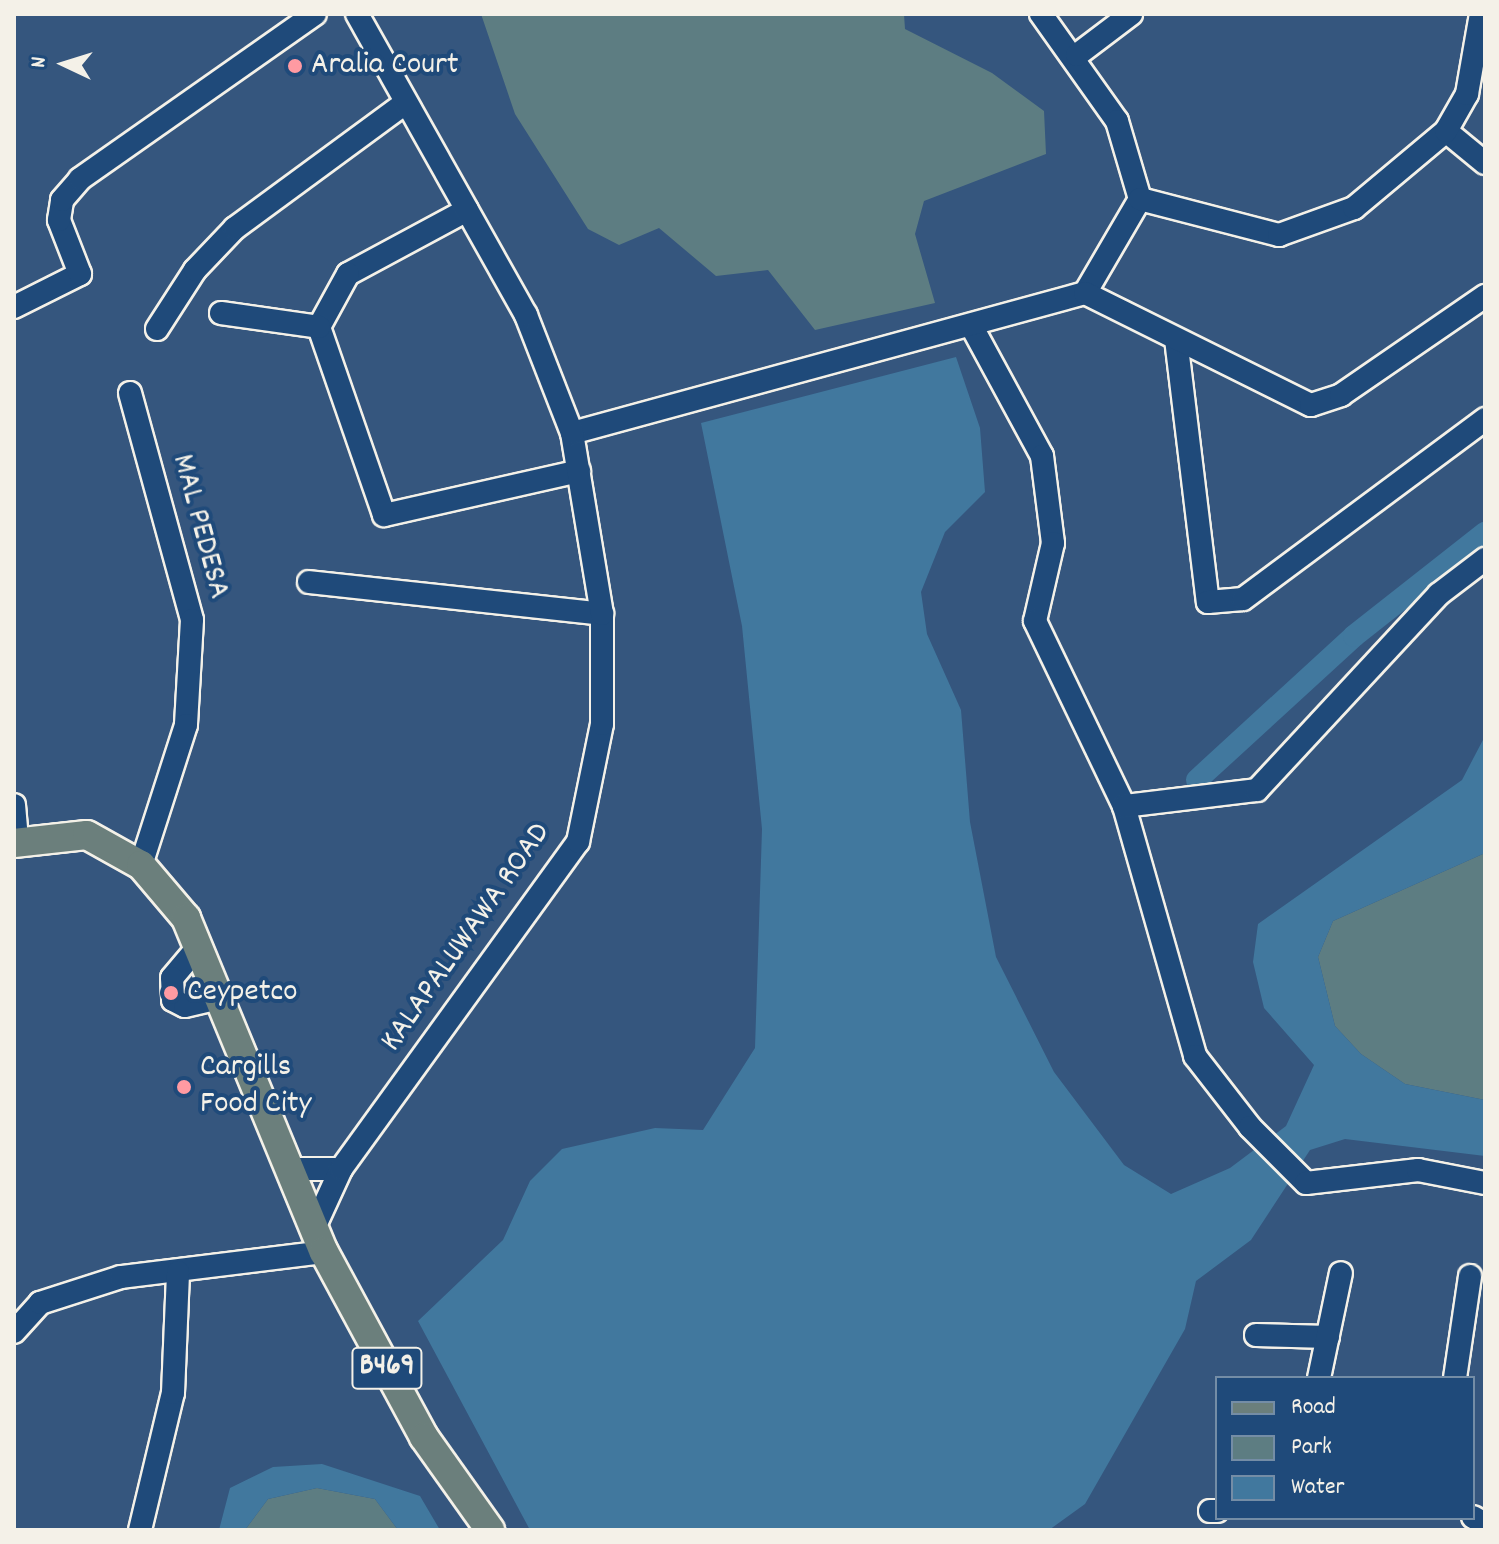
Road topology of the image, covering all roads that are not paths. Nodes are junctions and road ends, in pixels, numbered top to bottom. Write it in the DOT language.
graph roads {
  1 [pos="315,14"];
  2 [pos="357,14"];
  3 [pos="1041,14"];
  4 [pos="1131,14"];
  5 [pos="1481,14"];
  6 [pos="1077,55"];
  7 [pos="405,103"];
  8 [pos="1446,131"];
  9 [pos="1485,163"];
  10 [pos="1140,199"];
  11 [pos="467,210"];
  12 [pos="1085,293"];
  13 [pos="1485,296"];
  14 [pos="14,307"];
  15 [pos="221,313"];
  16 [pos="319,327"];
  17 [pos="972,327"];
  18 [pos="157,329"];
  19 [pos="1176,339"];
  20 [pos="130,393"];
  21 [pos="1485,419"];
  22 [pos="572,433"];
  23 [pos="579,471"];
  24 [pos="1485,559"];
  25 [pos="309,582"];
  26 [pos="602,614"];
  27 [pos="14,805"];
  28 [pos="1124,806"];
  29 [pos="15,843"];
  30 [pos="141,865"];
  31 [pos="198,947"];
  32 [pos="219,998"];
  33 [pos="288,1169"];
  34 [pos="341,1169"];
  35 [pos="1485,1183"];
  36 [pos="319,1240"];
  37 [pos="178,1272"];
  38 [pos="1341,1273"];
  39 [pos="1470,1276"];
  40 [pos="14,1332"];
  41 [pos="1256,1335"];
  42 [pos="1328,1337"];
  43 [pos="1319,1376"];
  44 [pos="1455,1376"];
  45 [pos="140,1530"];
  46 [pos="490,1530"];
  1 -- 14 [label="street"];
  2 -- 7 [label="street, KALAPALUWAWA ROAD"];
  3 -- 6 [label="street"];
  4 -- 6 [label="street"];
  5 -- 8 [label="street"];
  6 -- 10 [label="street"];
  7 -- 11 [label="street, KALAPALUWAWA ROAD"];
  7 -- 18 [label="street"];
  8 -- 9 [label="street"];
  8 -- 10 [label="street"];
  10 -- 12 [label="street"];
  11 -- 16 [label="street"];
  11 -- 22 [label="street, KALAPALUWAWA ROAD"];
  12 -- 17 [label="street"];
  12 -- 19 [label="street"];
  13 -- 19 [label="street"];
  15 -- 16 [label="street"];
  16 -- 23 [label="street"];
  17 -- 22 [label="street"];
  17 -- 28 [label="street"];
  19 -- 21 [label="street"];
  20 -- 30 [label="street, MAL PEDESA"];
  22 -- 23 [label="street, KALAPALUWAWA ROAD"];
  23 -- 26 [label="street, KALAPALUWAWA ROAD"];
  24 -- 28 [label="street"];
  25 -- 26 [label="street"];
  26 -- 34 [label="street, KALAPALUWAWA ROAD"];
  27 -- 29 [label="street"];
  28 -- 35 [label="street"];
  29 -- 30 [label="main road, B469"];
  30 -- 31 [label="main road, B469"];
  31 -- 32 [label="main road, B469"];
  31 -- 32 [label="street"];
  32 -- 33 [label="main road, B469"];
  33 -- 34 [label="street"];
  33 -- 36 [label="main road, B469"];
  34 -- 36 [label="street, KALAPALUWAWA ROAD"];
  36 -- 37 [label="street"];
  36 -- 46 [label="main road, B469"];
  37 -- 40 [label="street"];
  37 -- 45 [label="street"];
  38 -- 42 [label="street"];
  39 -- 44 [label="street"];
  41 -- 42 [label="street"];
  42 -- 43 [label="street"];
}
